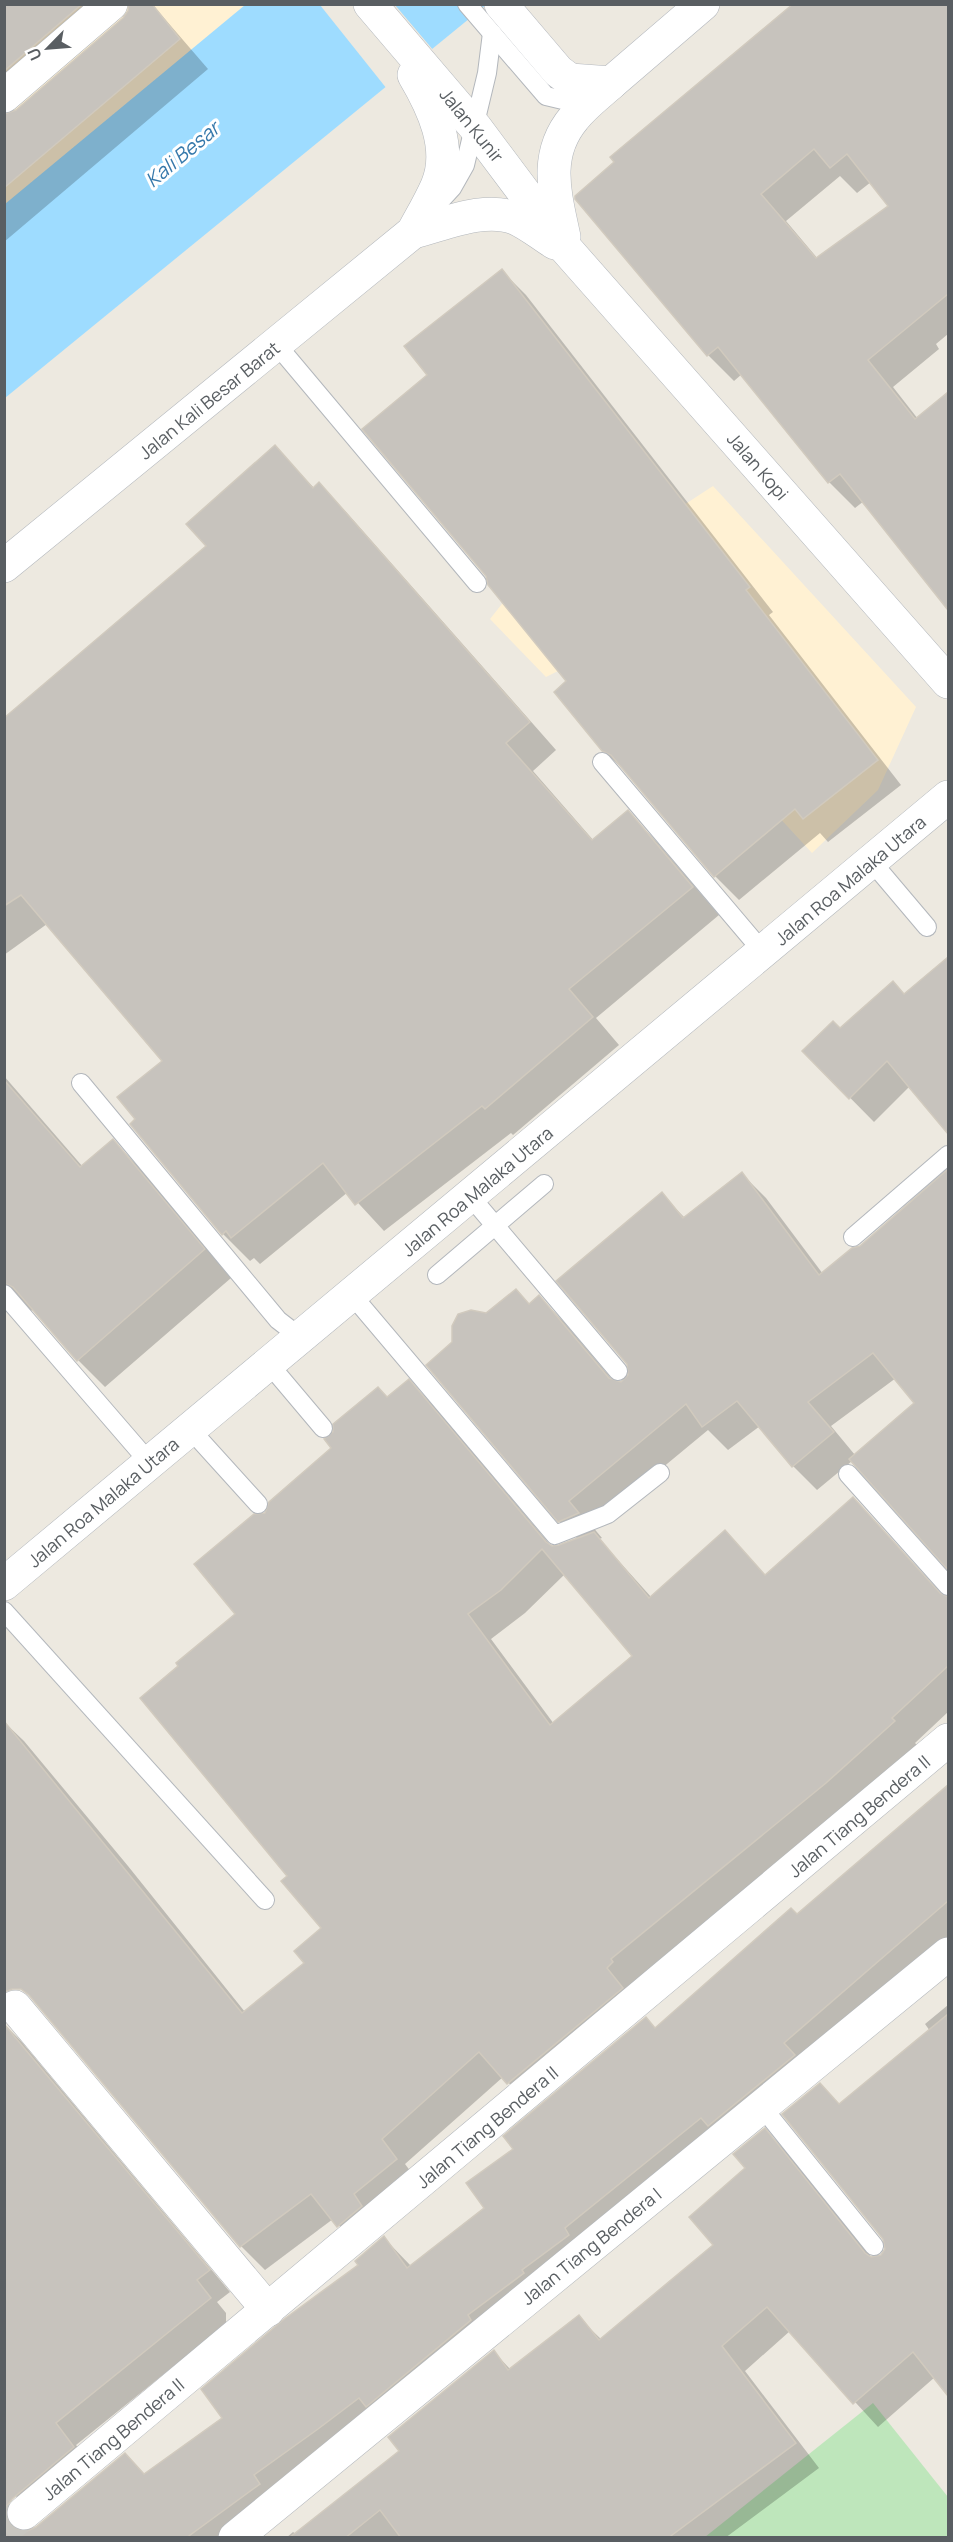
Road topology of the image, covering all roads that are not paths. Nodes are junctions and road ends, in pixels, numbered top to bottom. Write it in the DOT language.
graph roads {
  1 [pos="111,4"];
  2 [pos="355,4"];
  3 [pos="370,4"];
  4 [pos="467,4"];
  5 [pos="703,4"];
  6 [pos="500,17"];
  7 [pos="421,73"];
  8 [pos="611,83"];
  9 [pos="4,96"];
  10 [pos="475,127"];
  11 [pos="413,232"];
  12 [pos="567,250"];
  13 [pos="277,345"];
  14 [pos="4,566"];
  15 [pos="477,583"];
  16 [pos="948,682"];
  17 [pos="602,762"];
  18 [pos="948,797"];
  19 [pos="872,862"];
  20 [pos="927,927"];
  21 [pos="763,952"];
  22 [pos="81,1083"];
  23 [pos="948,1155"];
  24 [pos="544,1184"];
  25 [pos="470,1196"];
  26 [pos="495,1226"];
  27 [pos="853,1237"];
  28 [pos="437,1275"];
  29 [pos="4,1294"];
  30 [pos="351,1295"];
  31 [pos="300,1337"];
  32 [pos="269,1364"];
  33 [pos="618,1371"];
  34 [pos="323,1428"];
  35 [pos="190,1429"];
  36 [pos="149,1462"];
  37 [pos="660,1473"];
  38 [pos="848,1474"];
  39 [pos="258,1504"];
  40 [pos="4,1584"];
  41 [pos="948,1586"];
  42 [pos="4,1611"];
  43 [pos="948,1740"];
  44 [pos="265,1900"];
  45 [pos="948,1954"];
  46 [pos="15,2007"];
  47 [pos="762,2107"];
  48 [pos="874,2246"];
  49 [pos="268,2310"];
  50 [pos="24,2513"];
  51 [pos="234,2538"];
  1 -- 9 [label="street"];
  2 -- 7 [label="street"];
  3 -- 7 [label="street, Jalan Kunir"];
  4 -- 6 [label="lane"];
  5 -- 8 [label="street"];
  6 -- 8 [label="street"];
  6 -- 10 [label="lane"];
  7 -- 10 [label="street, Jalan Kunir"];
  7 -- 11 [label="street, Jalan Kali Besar Barat"];
  8 -- 12 [label="street"];
  10 -- 11 [label="lane"];
  10 -- 12 [label="street, Jalan Kunir"];
  11 -- 12 [label="street, Jalan Kali Besar Barat"];
  11 -- 13 [label="street, Jalan Kali Besar Barat"];
  12 -- 16 [label="street, Jalan Kopi"];
  13 -- 14 [label="street, Jalan Kali Besar Barat"];
  13 -- 15 [label="lane"];
  17 -- 21 [label="lane"];
  18 -- 19 [label="street, Jalan Roa Malaka Utara"];
  19 -- 20 [label="lane"];
  19 -- 21 [label="street, Jalan Roa Malaka Utara"];
  21 -- 25 [label="street, Jalan Roa Malaka Utara"];
  22 -- 31 [label="lane"];
  23 -- 27 [label="lane"];
  24 -- 26 [label="lane"];
  25 -- 26 [label="lane"];
  25 -- 30 [label="street, Jalan Roa Malaka Utara"];
  26 -- 28 [label="lane"];
  26 -- 33 [label="lane"];
  29 -- 36 [label="lane"];
  30 -- 31 [label="street, Jalan Roa Malaka Utara"];
  30 -- 37 [label="lane"];
  31 -- 32 [label="street, Jalan Roa Malaka Utara"];
  32 -- 34 [label="lane"];
  32 -- 35 [label="street, Jalan Roa Malaka Utara"];
  35 -- 36 [label="street, Jalan Roa Malaka Utara"];
  35 -- 39 [label="lane"];
  36 -- 40 [label="street, Jalan Roa Malaka Utara"];
  38 -- 41 [label="lane"];
  42 -- 44 [label="lane"];
  43 -- 49 [label="street, Jalan Tiang Bendera II"];
  45 -- 47 [label="street, Jalan Tiang Bendera I"];
  46 -- 49 [label="street"];
  47 -- 48 [label="lane"];
  47 -- 51 [label="street, Jalan Tiang Bendera I"];
  49 -- 50 [label="street, Jalan Tiang Bendera II"];
}
